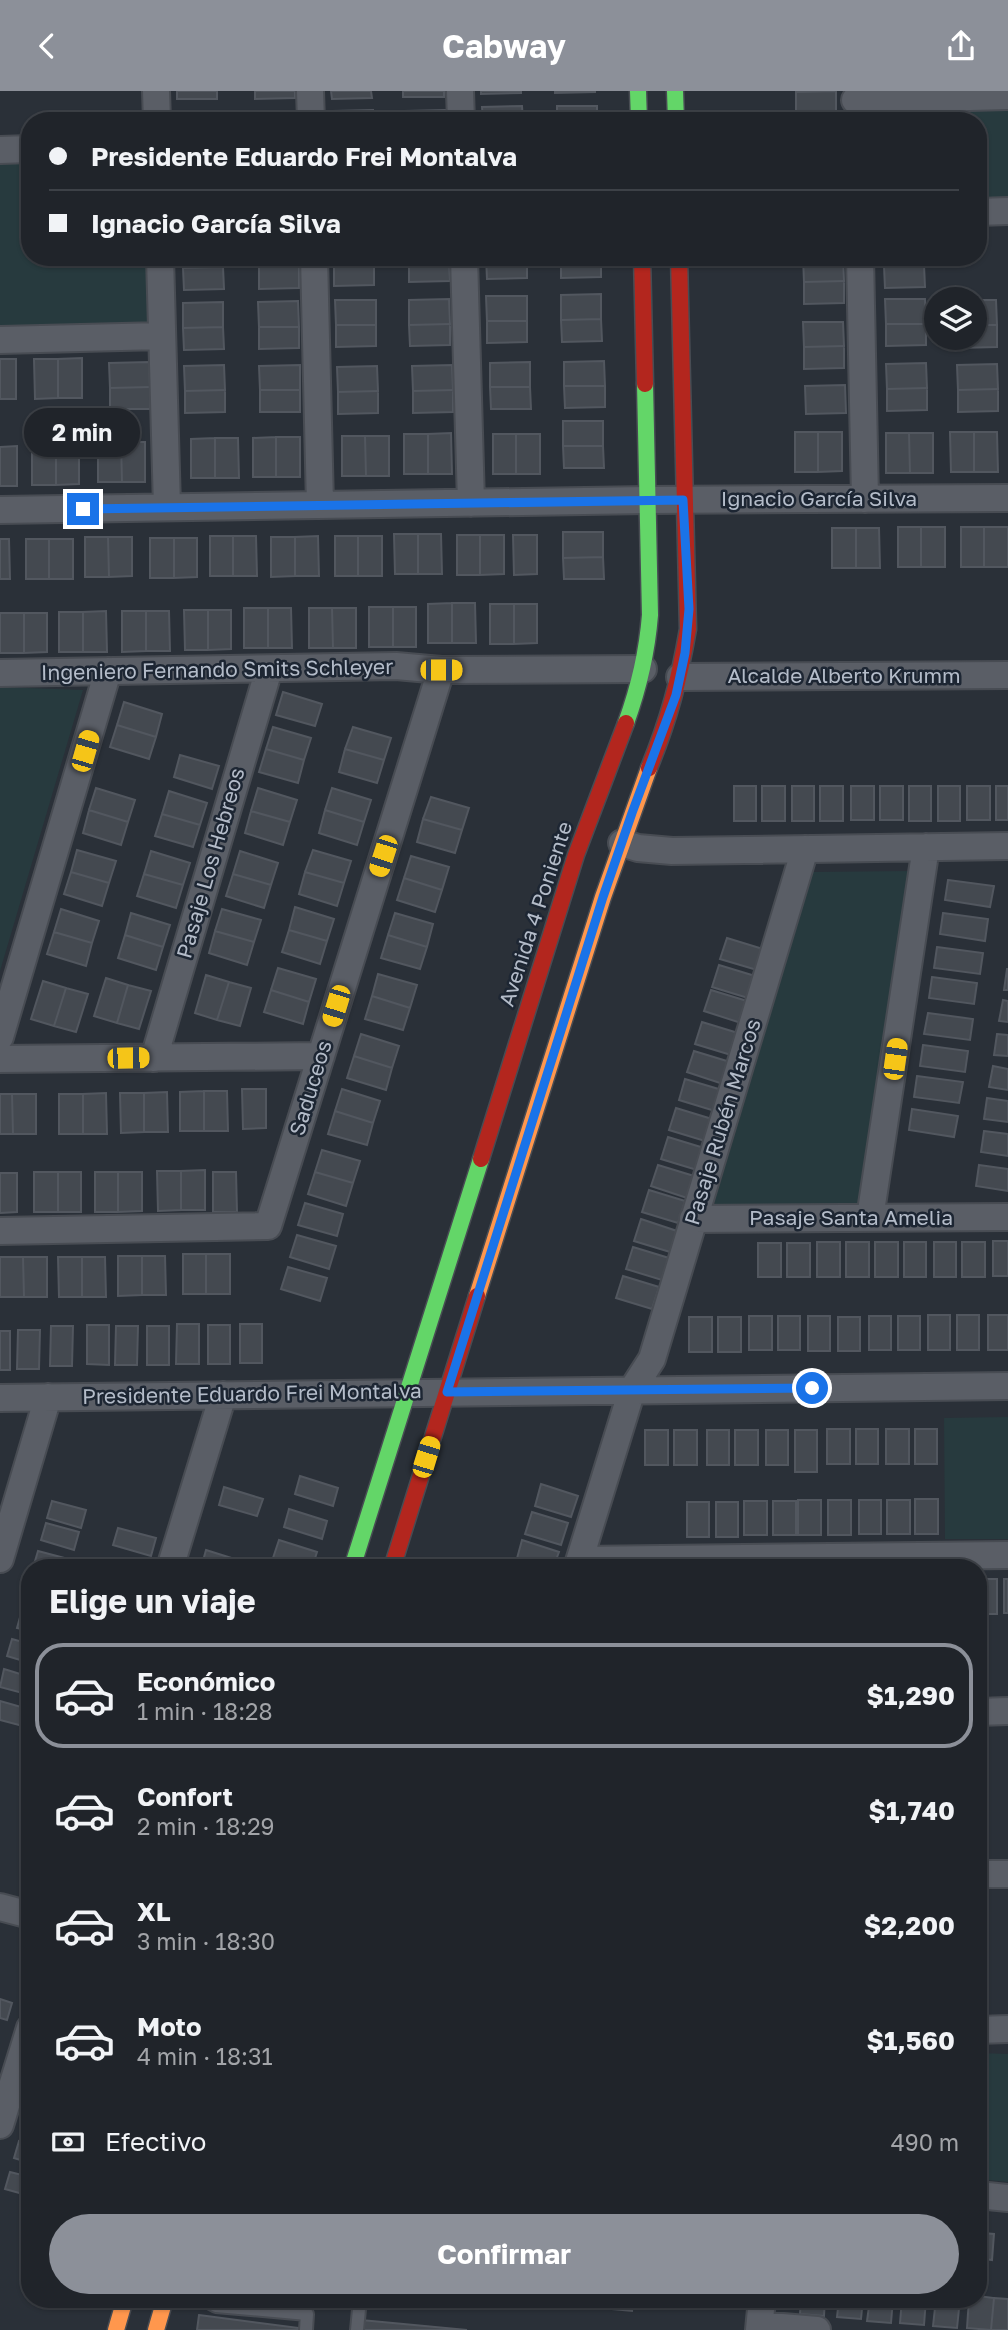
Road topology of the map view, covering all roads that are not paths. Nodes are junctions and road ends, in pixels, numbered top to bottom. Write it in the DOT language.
graph roads {
  1 [pos="156,91"];
  2 [pos="310,91"];
  3 [pos="460,91"];
  4 [pos="638,91"];
  5 [pos="675,91"];
  6 [pos="1008,96"];
  7 [pos="855,104"];
  8 [pos="157,112"];
  9 [pos="311,112"];
  10 [pos="461,112"];
  11 [pos="639,112"];
  12 [pos="676,112"];
  13 [pos="21,149"];
  14 [pos="0,150"];
  15 [pos="1008,211"];
  16 [pos="987,212"];
  17 [pos="160,266"];
  18 [pos="314,266"];
  19 [pos="464,266"];
  20 [pos="642,266"];
  21 [pos="679,266"];
  22 [pos="860,266"];
  23 [pos="162,336"];
  24 [pos="0,340"];
  25 [pos="1008,498"];
  26 [pos="865,499"];
  27 [pos="647,500"];
  28 [pos="683,500"];
  29 [pos="471,503"];
  30 [pos="320,505"];
  31 [pos="167,507"];
  32 [pos="0,510"];
  33 [pos="269,669"];
  34 [pos="441,670"];
  35 [pos="643,670"];
  36 [pos="108,671"];
  37 [pos="0,673"];
  38 [pos="1008,675"];
  39 [pos="681,677"];
  40 [pos="621,843"];
  41 [pos="1008,846"];
  42 [pos="926,848"];
  43 [pos="804,849"];
  44 [pos="0,1037"];
  45 [pos="321,1056"];
  46 [pos="154,1058"];
  47 [pos="0,1059"];
  48 [pos="1008,1217"];
  49 [pos="870,1218"];
  50 [pos="693,1219"];
  51 [pos="0,1231"];
  52 [pos="1008,1386"];
  53 [pos="632,1390"];
  54 [pos="447,1392"];
  55 [pos="406,1393"];
  56 [pos="223,1395"];
  57 [pos="48,1397"];
  58 [pos="0,1398"];
  59 [pos="1008,1555"];
  60 [pos="0,1559"];
  61 [pos="173,1559"];
  62 [pos="355,1559"];
  63 [pos="395,1559"];
  64 [pos="581,1559"];
  65 [pos="817,1559"];
  66 [pos="1008,1711"];
  67 [pos="987,1712"];
  68 [pos="987,1874"];
  69 [pos="1008,1874"];
  70 [pos="0,1907"];
  71 [pos="21,1913"];
  72 [pos="1008,2029"];
  73 [pos="987,2030"];
  74 [pos="21,2057"];
  75 [pos="0,2125"];
  76 [pos="987,2196"];
  77 [pos="1008,2198"];
  78 [pos="122,2308"];
  79 [pos="162,2308"];
  80 [pos="239,2308"];
  81 [pos="359,2308"];
  82 [pos="760,2318"];
  83 [pos="116,2330"];
  84 [pos="156,2330"];
  85 [pos="306,2330"];
  86 [pos="357,2330"];
  87 [pos="817,2330"];
  1 -- 8 [label="street"];
  2 -- 9 [label="street"];
  3 -- 10 [label="street"];
  4 -- 11 [label="street"];
  5 -- 12 [label="street"];
  6 -- 7 [label="street"];
  13 -- 14 [label="street"];
  15 -- 16 [label="street"];
  17 -- 23 [label="street"];
  18 -- 30 [label="street"];
  19 -- 29 [label="street"];
  20 -- 27 [label="street, Avenida 4 Poniente"];
  21 -- 28 [label="street"];
  22 -- 26 [label="street"];
  23 -- 24 [label="street"];
  23 -- 31 [label="street"];
  25 -- 26 [label="street, Ignacio García Silva"];
  26 -- 28 [label="street, Ignacio García Silva"];
  27 -- 28 [label="street, Ignacio García Silva"];
  27 -- 29 [label="street, Ignacio García Silva"];
  27 -- 35 [label="street, Avenida 4 Poniente"];
  28 -- 39 [label="street"];
  29 -- 30 [label="street, Ignacio García Silva"];
  30 -- 31 [label="street, Ignacio García Silva"];
  31 -- 32 [label="street, Ignacio García Silva"];
  33 -- 34 [label="street, Ingeniero Fernando Smits Schleyer"];
  33 -- 36 [label="street, Ingeniero Fernando Smits Schleyer"];
  33 -- 46 [label="street, Pasaje Los Hebreos"];
  34 -- 35 [label="street, Ingeniero Fernando Smits Schleyer"];
  34 -- 45 [label="street, Saduceos"];
  35 -- 55 [label="street, Avenida 4 Poniente"];
  36 -- 37 [label="street, Ingeniero Fernando Smits Schleyer"];
  36 -- 44 [label="street"];
  38 -- 39 [label="street, Alcalde Alberto Krumm"];
  39 -- 40 [label="street"];
  40 -- 43 [label="street"];
  40 -- 54 [label="street"];
  41 -- 42 [label="street"];
  42 -- 43 [label="street"];
  42 -- 49 [label="street"];
  43 -- 50 [label="street, Pasaje Rubén Marcos"];
  45 -- 46 [label="street"];
  45 -- 51 [label="street, Saduceos"];
  46 -- 47 [label="street"];
  48 -- 49 [label="street, Pasaje Santa Amelia"];
  49 -- 50 [label="street, Pasaje Santa Amelia"];
  50 -- 53 [label="street, Pasaje Rubén Marcos"];
  52 -- 53 [label="street, Presidente Eduardo Frei Montalva"];
  53 -- 54 [label="street, Presidente Eduardo Frei Montalva"];
  53 -- 64 [label="street, Pasaje Rubén Marcos"];
  54 -- 55 [label="street, Presidente Eduardo Frei Montalva"];
  54 -- 63 [label="street"];
  55 -- 56 [label="street, Presidente Eduardo Frei Montalva"];
  55 -- 62 [label="street, Avenida 4 Poniente"];
  56 -- 57 [label="street, Presidente Eduardo Frei Montalva"];
  56 -- 61 [label="street"];
  57 -- 58 [label="street, Presidente Eduardo Frei Montalva"];
  57 -- 60 [label="street"];
  59 -- 65 [label="street"];
  66 -- 67 [label="street"];
  68 -- 69 [label="street"];
  70 -- 71 [label="street"];
  72 -- 73 [label="street"];
  74 -- 75 [label="street"];
  76 -- 77 [label="street"];
  78 -- 83 [label="street"];
  79 -- 84 [label="street"];
  80 -- 85 [label="lane"];
  81 -- 86 [label="lane"];
  82 -- 87 [label="street"];
}
